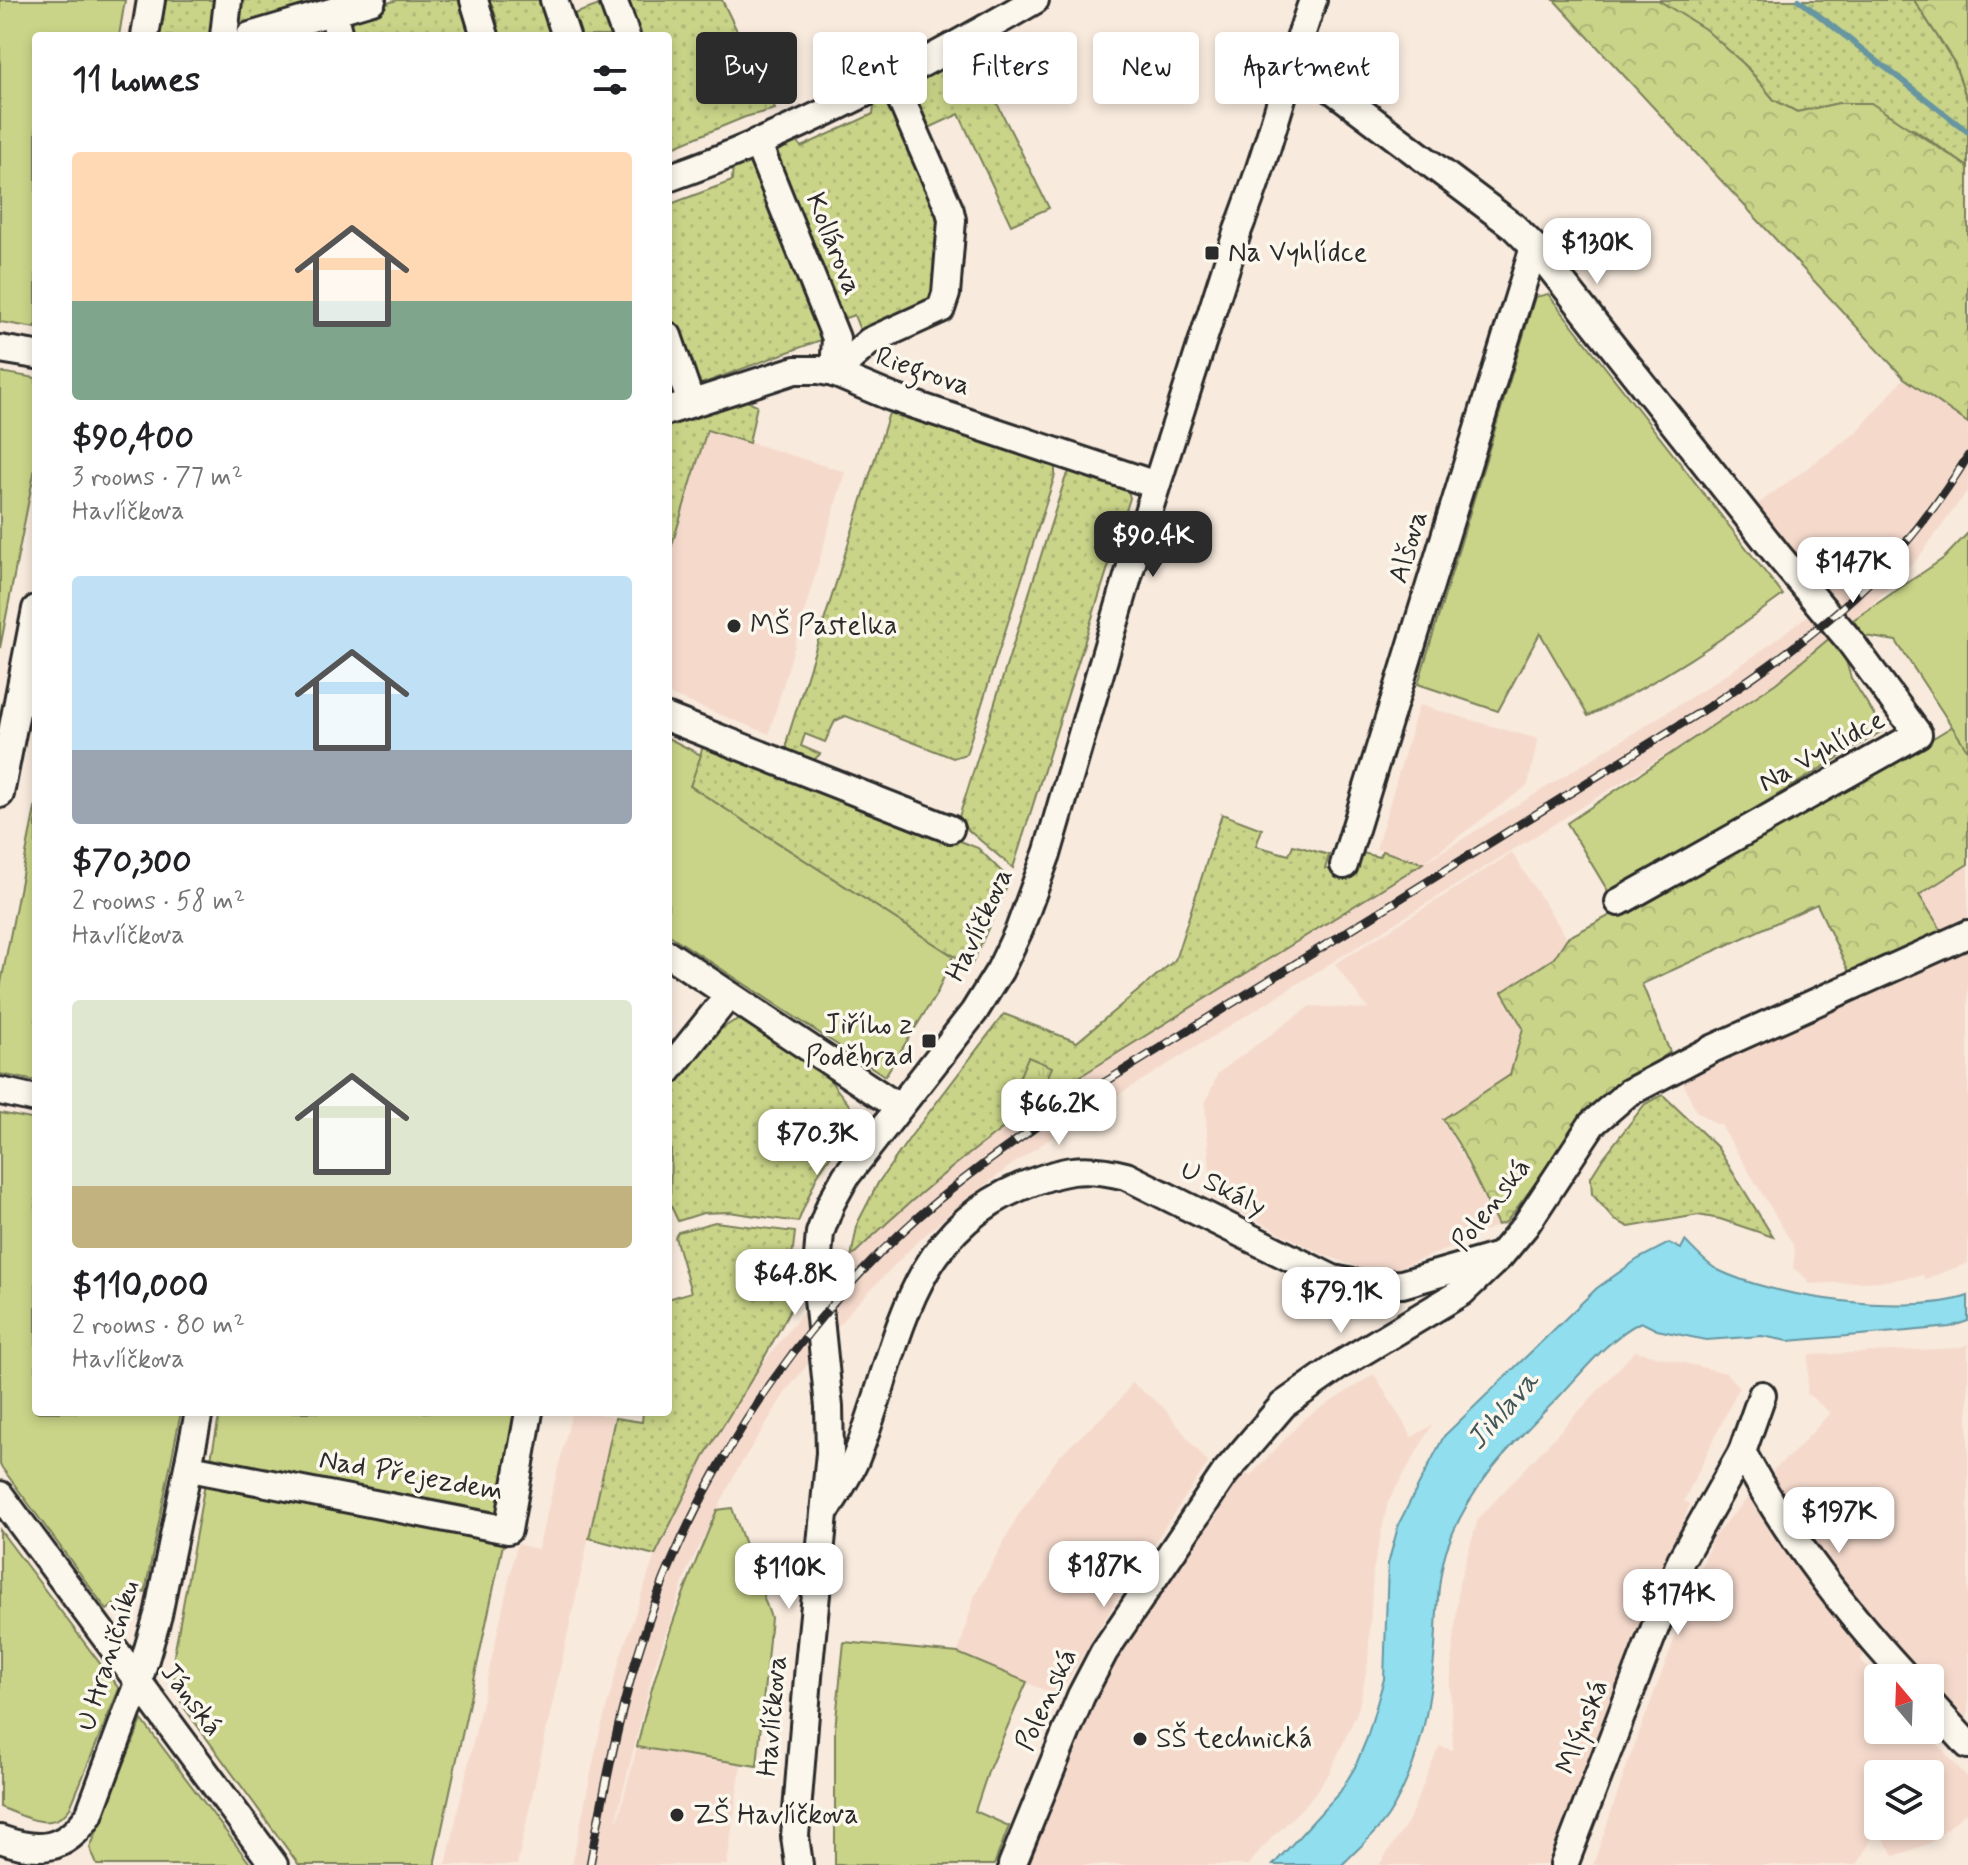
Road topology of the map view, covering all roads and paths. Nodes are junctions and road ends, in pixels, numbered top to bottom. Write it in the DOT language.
graph roads {
  1 [pos="151,0"];
  2 [pos="228,0"];
  3 [pos="474,0"];
  4 [pos="613,0"];
  5 [pos="1035,0"];
  6 [pos="1313,0"];
  7 [pos="351,10"];
  8 [pos="146,32"];
  9 [pos="224,32"];
  10 [pos="266,32"];
  11 [pos="484,32"];
  12 [pos="625,32"];
  13 [pos="1302,32"];
  14 [pos="927,60"];
  15 [pos="838,104"];
  16 [pos="903,104"];
  17 [pos="1279,104"];
  18 [pos="1352,104"];
  19 [pos="757,142"];
  20 [pos="672,172"];
  21 [pos="1534,247"];
  22 [pos="0,349"];
  23 [pos="32,354"];
  24 [pos="672,360"];
  25 [pos="834,373"];
  26 [pos="680,407"];
  27 [pos="1156,485"];
  28 [pos="32,630"];
  29 [pos="672,720"];
  30 [pos="0,794"];
  31 [pos="950,829"];
  32 [pos="1344,865"];
  33 [pos="1619,902"];
  34 [pos="1968,934"];
  35 [pos="672,957"];
  36 [pos="729,995"];
  37 [pos="672,1066"];
  38 [pos="0,1091"];
  39 [pos="32,1098"];
  40 [pos="898,1107"];
  41 [pos="1500,1256"];
  42 [pos="1762,1395"];
  43 [pos="198,1416"];
  44 [pos="528,1416"];
  45 [pos="1742,1452"];
  46 [pos="190,1468"];
  47 [pos="0,1495"];
  48 [pos="823,1517"];
  49 [pos="1894,1664"];
  50 [pos="138,1683"];
  51 [pos="1944,1718"];
  52 [pos="1968,1745"];
  53 [pos="0,1840"];
  54 [pos="38,1857"];
  55 [pos="274,1865"];
  56 [pos="799,1865"];
  57 [pos="1012,1865"];
  58 [pos="1564,1865"];
  1 -- 8 [label="street"];
  2 -- 9 [label="street"];
  3 -- 11 [label="street"];
  4 -- 12 [label="street"];
  5 -- 14 [label="street"];
  6 -- 13 [label="street, Havlíčkova"];
  7 -- 10 [label="street"];
  15 -- 19 [label="street"];
  16 -- 25 [label="street"];
  17 -- 27 [label="street, Havlíčkova"];
  18 -- 21 [label="street, Na Vyhlídce"];
  19 -- 20 [label="street"];
  19 -- 25 [label="street, Kollárova"];
  21 -- 32 [label="street, Alšova"];
  21 -- 33 [label="street, Na Vyhlídce"];
  22 -- 23 [label="street"];
  24 -- 26 [label="street"];
  25 -- 26 [label="street, Riegrova"];
  25 -- 27 [label="street, Riegrova"];
  27 -- 40 [label="street, Havlíčkova"];
  28 -- 30 [label="street"];
  29 -- 31 [label="street"];
  34 -- 41 [label="street, Polenská"];
  35 -- 36 [label="street"];
  36 -- 37 [label="street"];
  36 -- 40 [label="street"];
  38 -- 39 [label="street"];
  40 -- 48 [label="street, Havlíčkova"];
  41 -- 48 [label="street, U Skály"];
  41 -- 57 [label="street, Polenská"];
  42 -- 45 [label="street, Mlýnská"];
  43 -- 46 [label="street, U Hraničníku"];
  44 -- 46 [label="street, Nad Přejezdem"];
  45 -- 49 [label="street"];
  45 -- 58 [label="street, Mlýnská"];
  46 -- 50 [label="street, U Hraničníku"];
  47 -- 50 [label="street, Jánská"];
  48 -- 56 [label="street, Havlíčkova"];
  50 -- 54 [label="street, U Hraničníku"];
  50 -- 55 [label="street, Jánská"];
  51 -- 52 [label="street"];
  53 -- 54 [label="street, U Hraničníku"];
}
